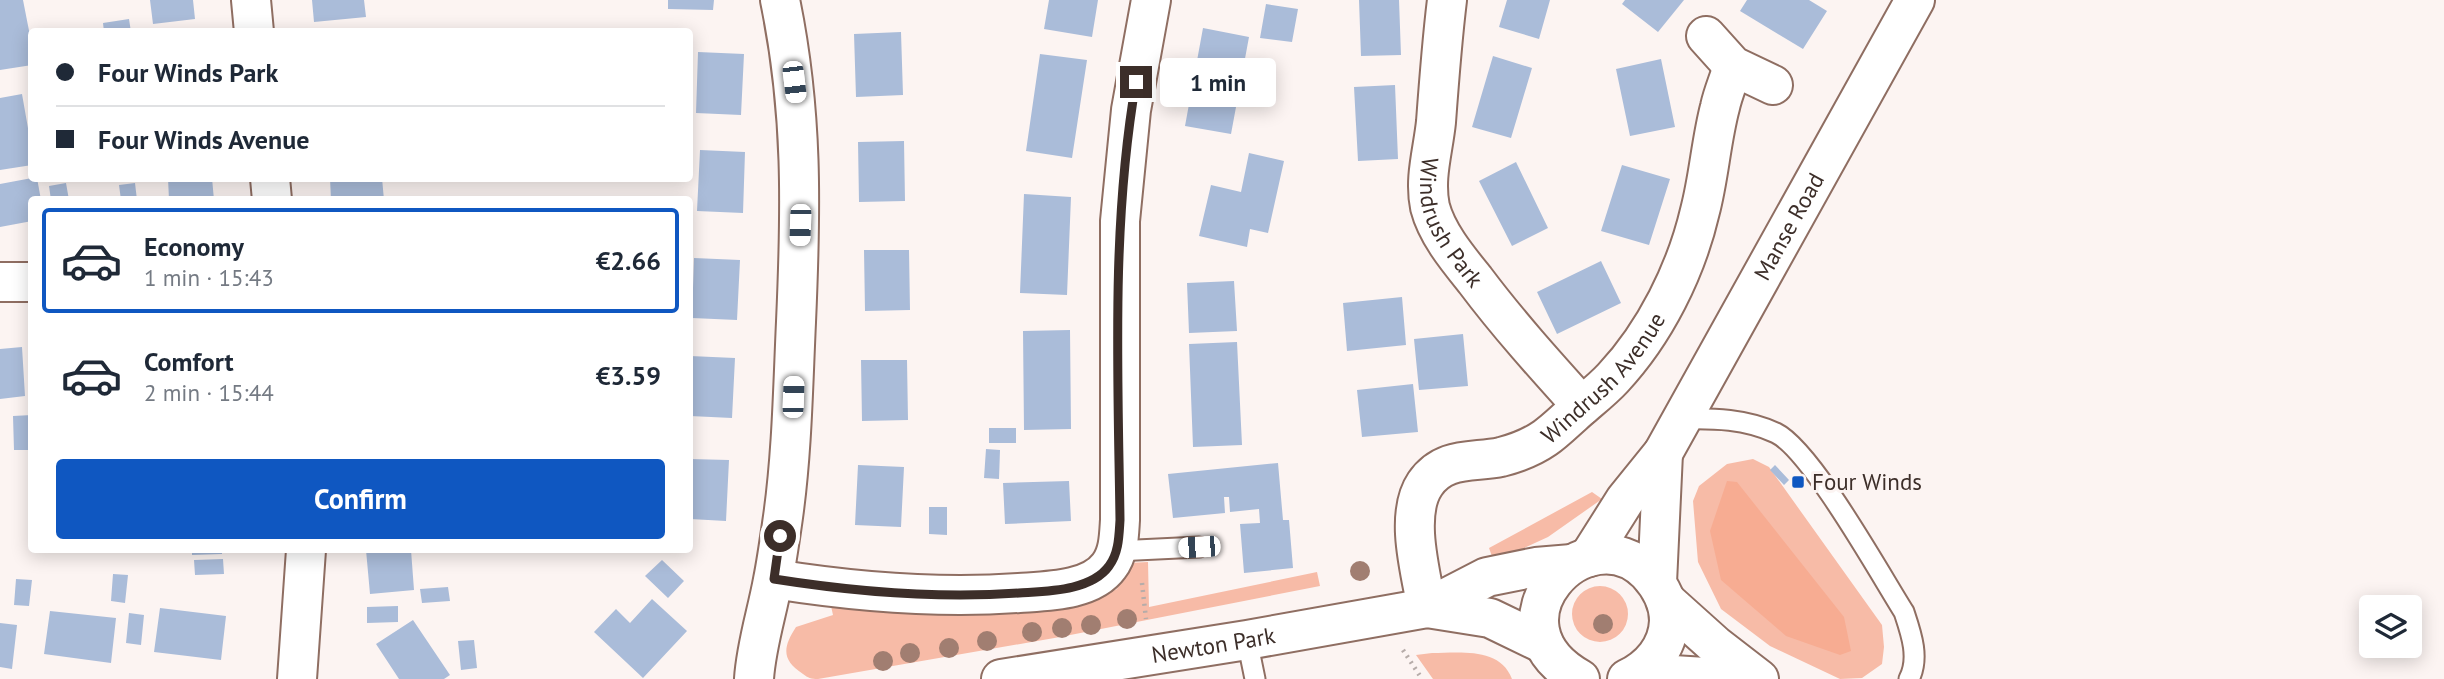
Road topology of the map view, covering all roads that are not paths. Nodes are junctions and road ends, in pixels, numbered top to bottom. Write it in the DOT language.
graph roads {
  1 [pos="251,0"];
  2 [pos="780,0"];
  3 [pos="1151,0"];
  4 [pos="1447,0"];
  5 [pos="1915,0"];
  6 [pos="254,28"];
  7 [pos="1706,36"];
  8 [pos="1733,66"];
  9 [pos="1773,85"];
  10 [pos="0,282"];
  11 [pos="28,282"];
  12 [pos="1582,406"];
  13 [pos="1681,419"];
  14 [pos="1663,453"];
  15 [pos="1199,547"];
  16 [pos="1116,551"];
  17 [pos="306,553"];
  18 [pos="1580,560"];
  19 [pos="774,579"];
  20 [pos="1661,592"];
  21 [pos="1427,608"];
  22 [pos="1247,640"];
  23 [pos="1547,659"];
  24 [pos="1634,676"];
  25 [pos="297,679"];
  26 [pos="754,679"];
  27 [pos="1001,679"];
  28 [pos="1255,679"];
  29 [pos="1580,679"];
  30 [pos="1737,679"];
  31 [pos="1759,679"];
  32 [pos="1909,679"];
  1 -- 6 [label="street"];
  2 -- 19 [label="street"];
  3 -- 16 [label="street"];
  4 -- 12 [label="street, Windrush Park"];
  5 -- 13 [label="street, Manse Road"];
  7 -- 8 [label="street"];
  8 -- 9 [label="street"];
  8 -- 12 [label="street, Windrush Avenue"];
  10 -- 11 [label="street"];
  12 -- 21 [label="street, Windrush Avenue"];
  13 -- 14 [label="street, Manse Road"];
  13 -- 32 [label="lane"];
  14 -- 18 [label="street, Manse Road"];
  14 -- 20 [label="street, Manse Road"];
  15 -- 16 [label="lane"];
  16 -- 19 [label="street"];
  17 -- 25 [label="street"];
  18 -- 20 [label="street, Newton Park"];
  18 -- 21 [label="street, Newton Park"];
  18 -- 23 [label="street, Manse Road"];
  19 -- 26 [label="street"];
  20 -- 24 [label="street, Manse Road"];
  20 -- 31 [label="street, Newton Park"];
  21 -- 22 [label="street, Newton Park"];
  21 -- 23 [label="street, Newton Park"];
  22 -- 27 [label="street, Newton Park"];
  22 -- 28 [label="lane"];
  23 -- 29 [label="street, Newton Park"];
  24 -- 30 [label="street"];
}
